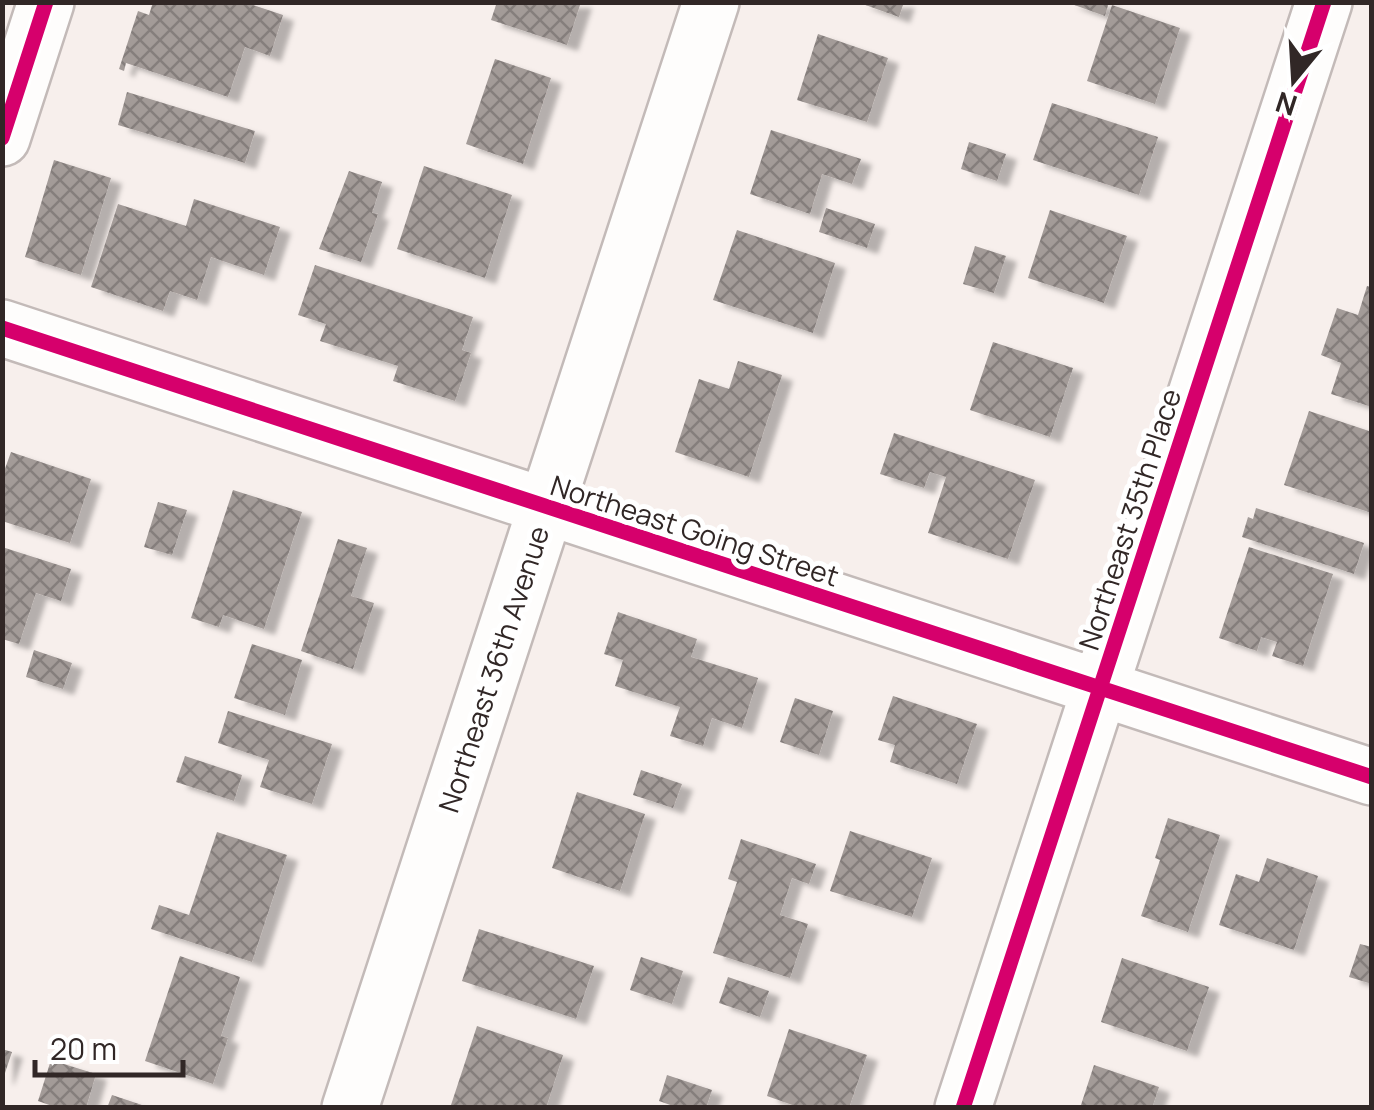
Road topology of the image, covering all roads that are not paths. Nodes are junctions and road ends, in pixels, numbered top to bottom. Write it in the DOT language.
graph roads {
  1 [pos="46,2"];
  2 [pos="711,2"];
  3 [pos="1324,2"];
  4 [pos="2,138"];
  5 [pos="2,328"];
  6 [pos="546,507"];
  7 [pos="1100,689"];
  8 [pos="1372,777"];
  9 [pos="350,1108"];
  10 [pos="963,1108"];
  1 -- 4 [label="street"];
  2 -- 6 [label="street, Northeast 36th Avenue"];
  3 -- 7 [label="street, Northeast 35th Place"];
  5 -- 6 [label="street, Northeast Going Street"];
  6 -- 7 [label="street, Northeast Going Street"];
  6 -- 9 [label="street, Northeast 36th Avenue"];
  7 -- 8 [label="street, Northeast Going Street"];
  7 -- 10 [label="street, Northeast 35th Place"];
}
